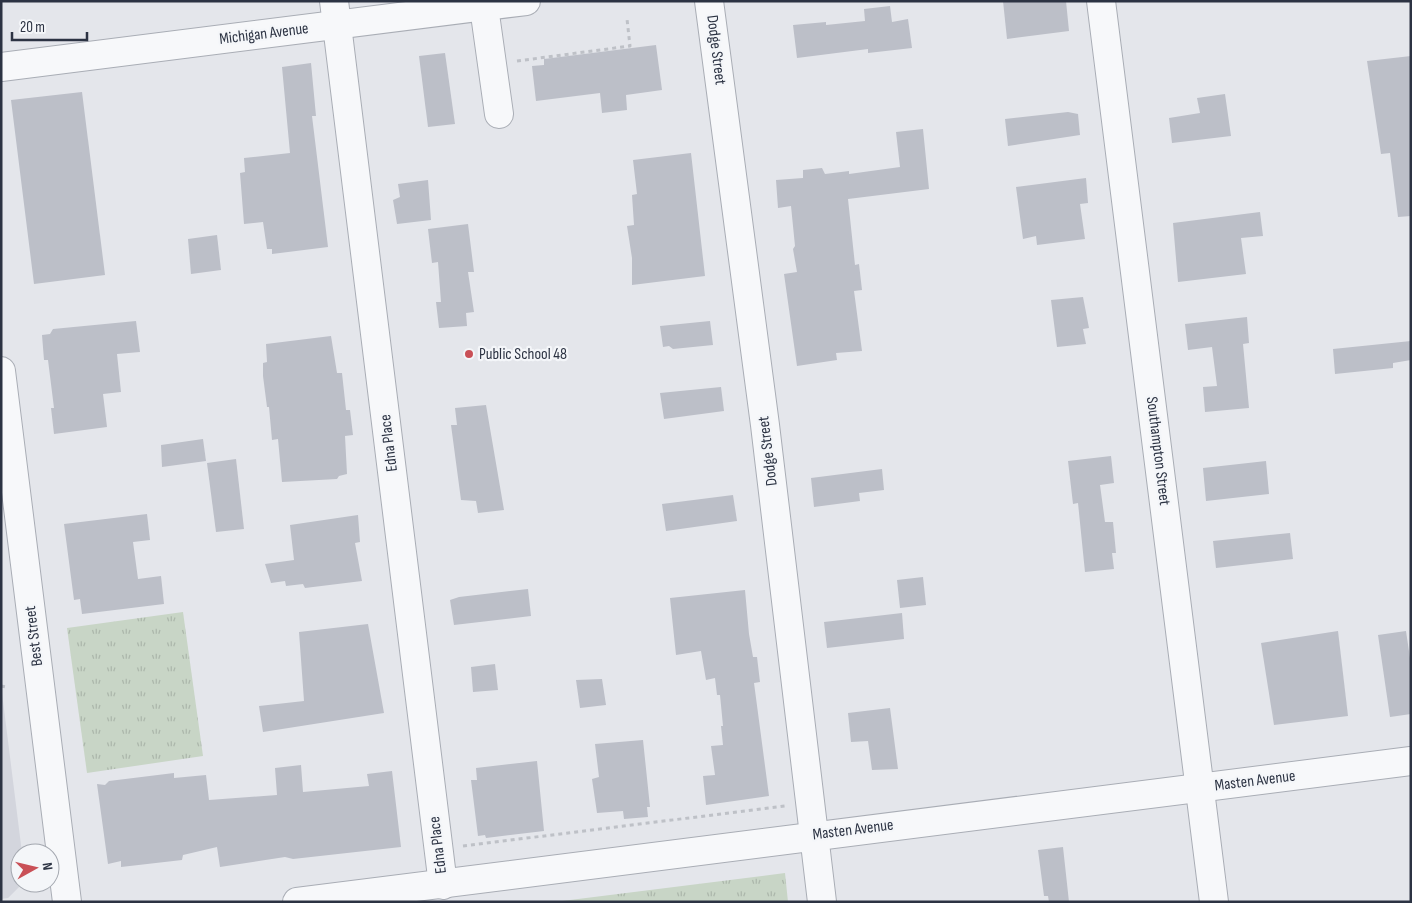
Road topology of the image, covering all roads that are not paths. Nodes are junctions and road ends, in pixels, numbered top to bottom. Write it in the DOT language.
graph roads {
  1 [pos="526,1"];
  2 [pos="710,1"];
  3 [pos="1100,1"];
  4 [pos="484,6"];
  5 [pos="336,13"];
  6 [pos="1,67"];
  7 [pos="498,114"];
  8 [pos="1,371"];
  9 [pos="4,411"];
  10 [pos="1411,761"];
  11 [pos="1200,788"];
  12 [pos="813,835"];
  13 [pos="443,885"];
  14 [pos="67,902"];
  15 [pos="296,902"];
  16 [pos="822,902"];
  17 [pos="1214,902"];
  1 -- 4 [label="street, Michigan Avenue"];
  2 -- 12 [label="street, Dodge Street"];
  3 -- 11 [label="street, Southampton Street"];
  4 -- 5 [label="street, Michigan Avenue"];
  4 -- 7 [label="street"];
  5 -- 6 [label="street, Michigan Avenue"];
  5 -- 13 [label="street, Edna Place"];
  8 -- 9 [label="street, Best Street"];
  9 -- 14 [label="street, Best Street"];
  10 -- 11 [label="street, Masten Avenue"];
  11 -- 12 [label="street, Masten Avenue"];
  11 -- 17 [label="street, Southampton Street"];
  12 -- 13 [label="street, Masten Avenue"];
  12 -- 16 [label="street, Dodge Street"];
  13 -- 15 [label="street, Masten Avenue"];
}
